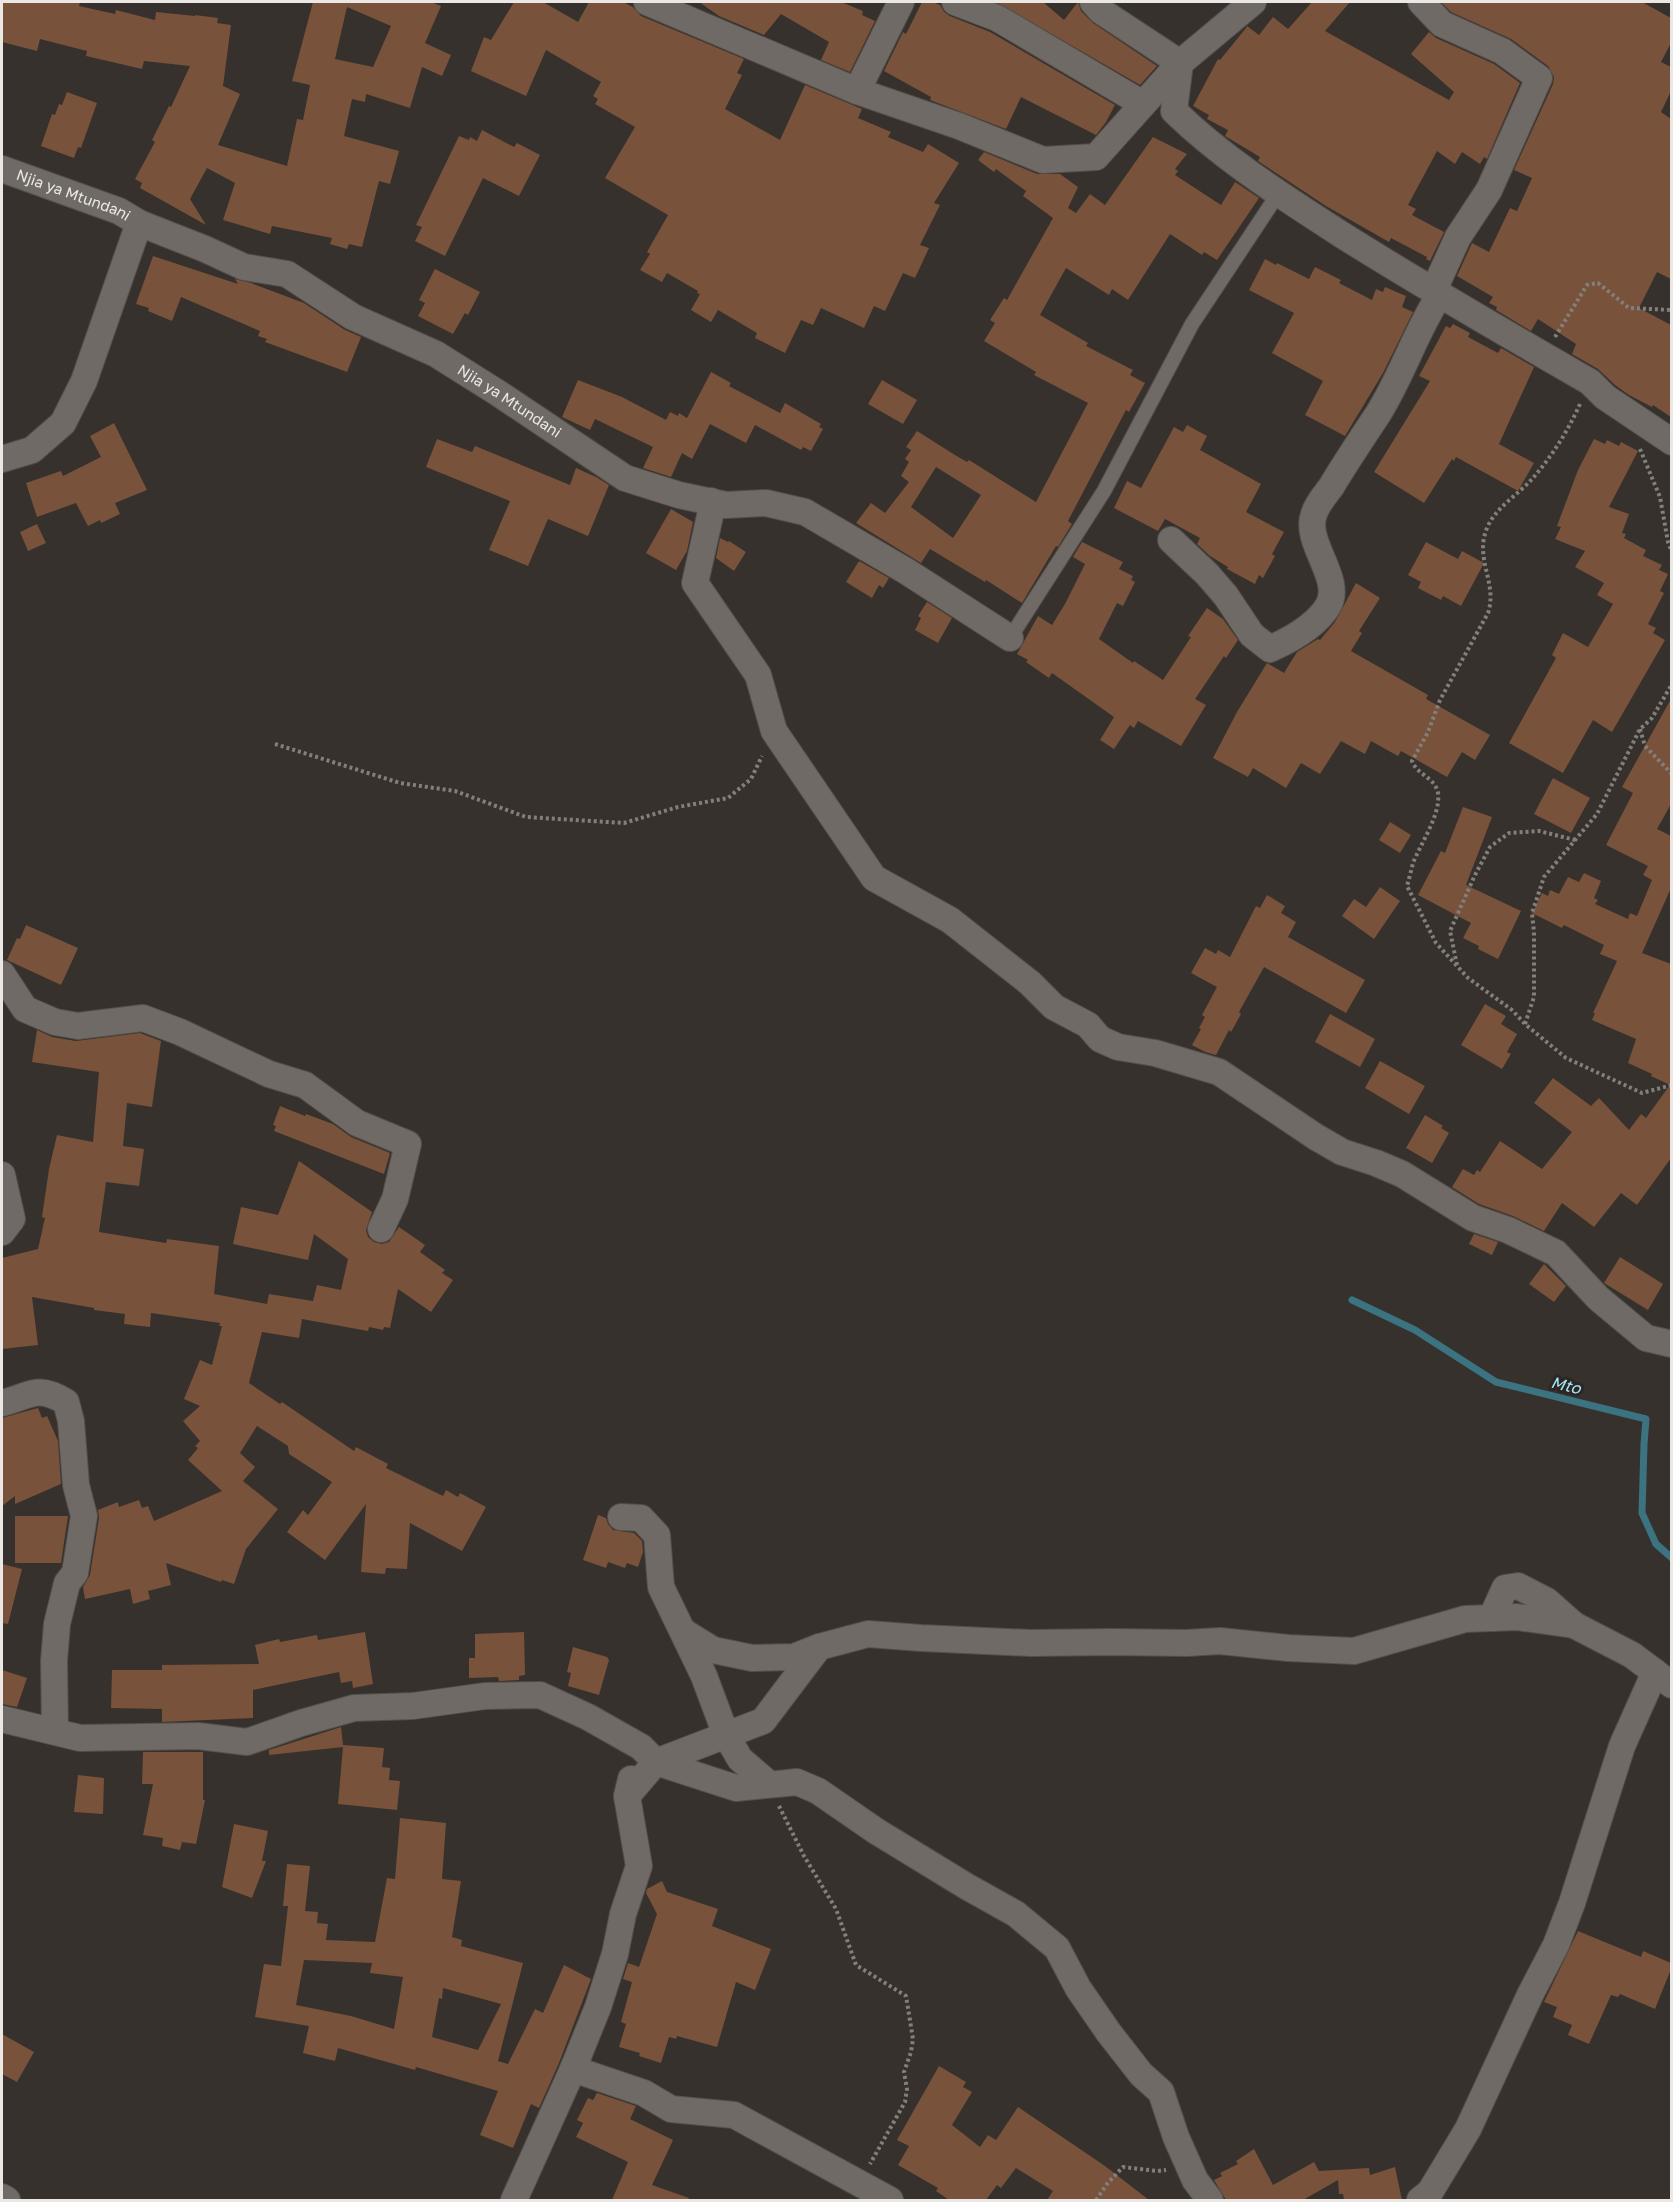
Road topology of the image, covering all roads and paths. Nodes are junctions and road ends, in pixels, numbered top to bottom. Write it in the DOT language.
graph roads {
  1 [pos="901,2"];
  2 [pos="956,2"];
  3 [pos="1093,2"];
  4 [pos="1253,2"];
  5 [pos="1421,2"];
  6 [pos="659,4"];
  7 [pos="1180,63"];
  8 [pos="857,91"];
  9 [pos="1143,104"];
  10 [pos="2,169"];
  11 [pos="1278,194"];
  12 [pos="139,223"];
  13 [pos="1436,294"];
  14 [pos="1671,310"];
  15 [pos="1544,356"];
  16 [pos="1590,382"];
  17 [pos="1632,441"];
  18 [pos="1671,442"];
  19 [pos="2,459"];
  20 [pos="711,501"];
  21 [pos="1171,540"];
  22 [pos="1671,552"];
  23 [pos="1010,638"];
  24 [pos="1671,684"];
  25 [pos="1640,729"];
  26 [pos="774,731"];
  27 [pos="275,744"];
  28 [pos="1671,774"];
  29 [pos="1575,840"];
  30 [pos="1457,966"];
  31 [pos="2,974"];
  32 [pos="1525,1024"];
  33 [pos="1671,1085"];
  34 [pos="2,1175"];
  35 [pos="381,1229"];
  36 [pos="2,1232"];
  37 [pos="1671,1344"];
  38 [pos="2,1403"];
  39 [pos="621,1517"];
  40 [pos="684,1632"];
  41 [pos="819,1647"];
  42 [pos="1663,1679"];
  43 [pos="2,1719"];
  44 [pos="55,1731"];
  45 [pos="726,1735"];
  46 [pos="649,1754"];
  47 [pos="769,1785"];
  48 [pos="573,2069"];
  49 [pos="1187,2163"];
  50 [pos="860,2184"];
  51 [pos="2,2197"];
  52 [pos="7,2200"];
  53 [pos="514,2200"];
  54 [pos="890,2200"];
  55 [pos="1096,2200"];
  56 [pos="1210,2200"];
  57 [pos="1420,2200"];
  1 -- 8 [label="street"];
  2 -- 9 [label="street"];
  3 -- 7 [label="street"];
  4 -- 7 [label="street"];
  5 -- 13 [label="street"];
  6 -- 8 [label="street"];
  7 -- 9 [label="street"];
  7 -- 11 [label="street"];
  8 -- 9 [label="street"];
  10 -- 12 [label="street, Njia ya Mtundani"];
  11 -- 13 [label="street"];
  11 -- 23 [label="lane"];
  12 -- 19 [label="street"];
  12 -- 20 [label="street, Njia ya Mtundani"];
  13 -- 15 [label="street"];
  13 -- 21 [label="street"];
  14 -- 15 [label="path"];
  15 -- 16 [label="street"];
  16 -- 18 [label="street"];
  16 -- 30 [label="path"];
  17 -- 22 [label="path"];
  20 -- 23 [label="street, Njia ya Mtundani"];
  20 -- 26 [label="street"];
  24 -- 25 [label="path"];
  25 -- 28 [label="path"];
  25 -- 29 [label="path"];
  26 -- 27 [label="path"];
  26 -- 37 [label="street"];
  29 -- 30 [label="path"];
  29 -- 32 [label="path"];
  30 -- 32 [label="path"];
  31 -- 35 [label="street"];
  32 -- 33 [label="path"];
  34 -- 36 [label="street"];
  38 -- 44 [label="street"];
  39 -- 40 [label="street"];
  40 -- 41 [label="street"];
  40 -- 45 [label="street"];
  41 -- 42 [label="street"];
  41 -- 45 [label="street"];
  42 -- 57 [label="street"];
  43 -- 44 [label="street"];
  44 -- 46 [label="street"];
  45 -- 46 [label="street"];
  45 -- 47 [label="street"];
  46 -- 47 [label="street"];
  46 -- 48 [label="street"];
  47 -- 49 [label="street"];
  47 -- 50 [label="path"];
  48 -- 50 [label="street"];
  48 -- 53 [label="street"];
  49 -- 55 [label="path"];
  49 -- 56 [label="street"];
  50 -- 54 [label="street"];
  51 -- 52 [label="street"];
}
